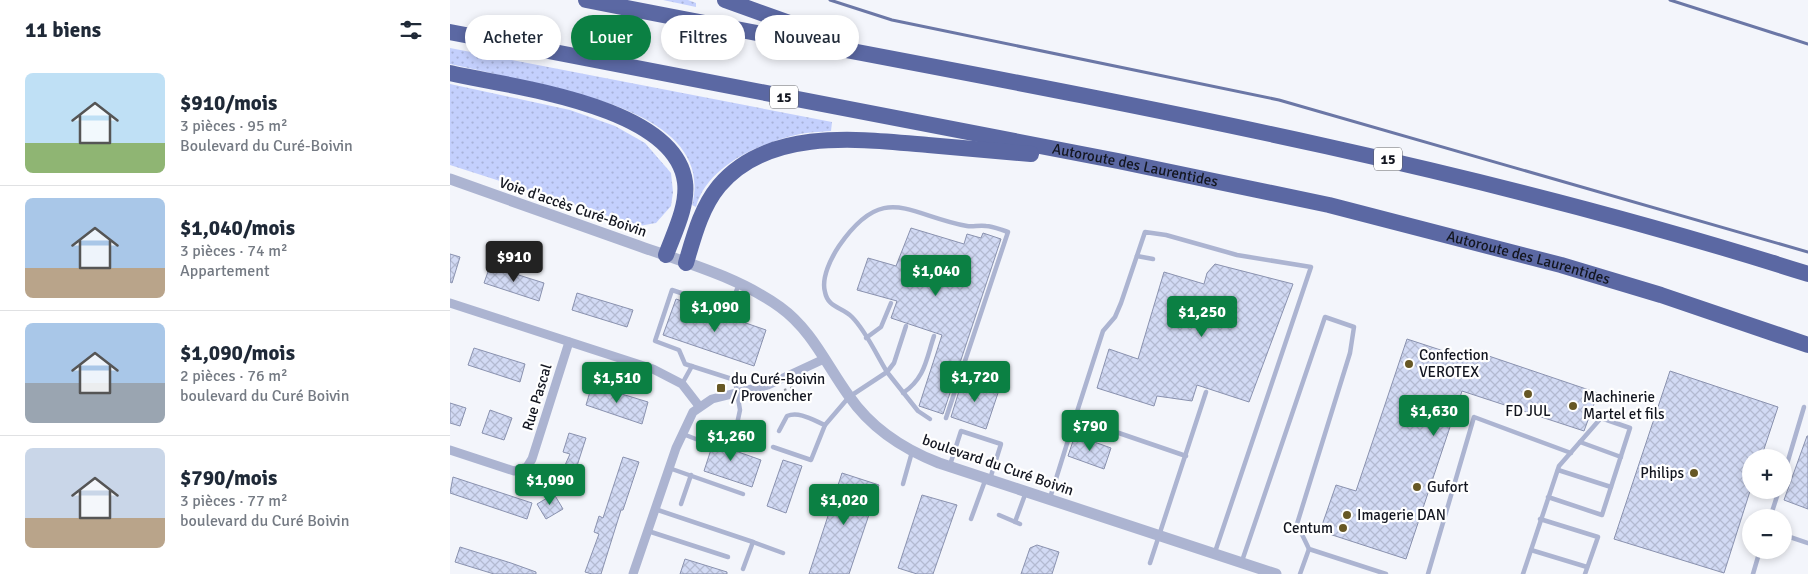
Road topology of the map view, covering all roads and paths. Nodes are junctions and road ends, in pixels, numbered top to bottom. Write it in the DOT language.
graph roads {
  1 [pos="586,0"];
  2 [pos="725,0"];
  3 [pos="450,32"];
  4 [pos="887,58"];
  5 [pos="450,72"];
  6 [pos="1118,161"];
  7 [pos="450,179"];
  8 [pos="666,255"];
  9 [pos="1137,256"];
  10 [pos="1153,260"];
  11 [pos="686,262"];
  12 [pos="1808,274"];
  13 [pos="739,284"];
  14 [pos="450,303"];
  15 [pos="891,303"];
  16 [pos="906,326"];
  17 [pos="934,336"];
  18 [pos="866,338"];
  19 [pos="569,342"];
  20 [pos="1808,345"];
  21 [pos="824,359"];
  22 [pos="692,366"];
  23 [pos="887,372"];
  24 [pos="682,384"];
  25 [pos="1206,392"];
  26 [pos="903,393"];
  27 [pos="738,394"];
  28 [pos="849,397"];
  29 [pos="699,406"];
  30 [pos="1804,407"];
  31 [pos="946,418"];
  32 [pos="1075,418"];
  33 [pos="930,419"];
  34 [pos="737,424"];
  35 [pos="825,425"];
  36 [pos="779,431"];
  37 [pos="682,434"];
  38 [pos="1580,442"];
  39 [pos="706,443"];
  40 [pos="773,447"];
  41 [pos="1791,449"];
  42 [pos="450,450"];
  43 [pos="912,452"];
  44 [pos="1571,453"];
  45 [pos="1186,456"];
  46 [pos="1621,457"];
  47 [pos="949,466"];
  48 [pos="669,468"];
  49 [pos="1558,470"];
  50 [pos="691,475"];
  51 [pos="988,478"];
  52 [pos="903,484"];
  53 [pos="1611,487"];
  54 [pos="1026,491"];
  55 [pos="743,494"];
  56 [pos="1548,497"];
  57 [pos="1050,499"];
  58 [pos="681,504"];
  59 [pos="655,509"];
  60 [pos="999,515"];
  61 [pos="971,519"];
  62 [pos="1540,519"];
  63 [pos="648,531"];
  64 [pos="1158,535"];
  65 [pos="1792,538"];
  66 [pos="752,542"];
  67 [pos="1808,543"];
  68 [pos="1309,549"];
  69 [pos="1531,550"];
  70 [pos="783,553"];
  71 [pos="1215,553"];
  72 [pos="728,557"];
  73 [pos="1757,559"];
  74 [pos="1150,563"];
  75 [pos="1242,563"];
  76 [pos="1587,567"];
  77 [pos="743,569"];
  78 [pos="1253,570"];
  79 [pos="633,574"];
  80 [pos="1276,574"];
  81 [pos="1300,574"];
  82 [pos="1386,574"];
  83 [pos="1428,574"];
  84 [pos="1523,574"];
  85 [pos="1585,574"];
  86 [pos="1753,574"];
  1 -- 4 [label="highway, 15"];
  2 -- 4 [label="highway"];
  3 -- 6 [label="highway, Autoroute des Laurentides / 15"];
  4 -- 12 [label="highway, 15"];
  5 -- 8 [label="highway"];
  6 -- 11 [label="highway"];
  6 -- 20 [label="highway, Autoroute des Laurentides / 15"];
  7 -- 8 [label="street, Voie d'accès Curé-Boivin"];
  8 -- 11 [label="street, Voie d'accès Curé-Boivin"];
  9 -- 10 [label="lane"];
  9 -- 32 [label="lane"];
  9 -- 71 [label="lane"];
  11 -- 13 [label="street, boulevard du Curé Boivin"];
  13 -- 21 [label="street, boulevard du Curé Boivin"];
  13 -- 22 [label="lane"];
  14 -- 19 [label="street"];
  15 -- 18 [label="lane"];
  16 -- 23 [label="lane"];
  17 -- 26 [label="lane"];
  18 -- 23 [label="lane"];
  18 -- 31 [label="lane"];
  19 -- 24 [label="street"];
  19 -- 42 [label="street, Rue Pascal"];
  21 -- 27 [label="street"];
  21 -- 28 [label="street, boulevard du Curé Boivin"];
  22 -- 24 [label="lane"];
  22 -- 27 [label="lane"];
  23 -- 26 [label="lane"];
  23 -- 28 [label="lane"];
  24 -- 29 [label="street"];
  25 -- 45 [label="lane"];
  26 -- 33 [label="lane"];
  27 -- 29 [label="street"];
  27 -- 34 [label="lane"];
  28 -- 35 [label="lane"];
  28 -- 43 [label="street, boulevard du Curé Boivin"];
  29 -- 37 [label="street"];
  30 -- 41 [label="lane"];
  32 -- 45 [label="lane"];
  32 -- 57 [label="lane"];
  35 -- 36 [label="lane"];
  35 -- 40 [label="lane"];
  37 -- 39 [label="lane"];
  37 -- 48 [label="street"];
  38 -- 44 [label="lane"];
  38 -- 46 [label="lane"];
  38 -- 46 [label="lane"];
  43 -- 47 [label="street, boulevard du Curé Boivin"];
  43 -- 52 [label="lane"];
  44 -- 49 [label="lane"];
  44 -- 83 [label="lane"];
  45 -- 64 [label="lane"];
  46 -- 53 [label="lane"];
  47 -- 51 [label="street, boulevard du Curé Boivin"];
  47 -- 51 [label="lane"];
  48 -- 50 [label="lane"];
  48 -- 59 [label="street"];
  49 -- 53 [label="lane"];
  49 -- 56 [label="lane"];
  50 -- 55 [label="lane"];
  50 -- 58 [label="lane"];
  51 -- 54 [label="street, boulevard du Curé Boivin"];
  51 -- 61 [label="lane"];
  53 -- 56 [label="lane"];
  54 -- 57 [label="street, boulevard du Curé Boivin"];
  54 -- 60 [label="lane"];
  56 -- 62 [label="lane"];
  57 -- 64 [label="street, boulevard du Curé Boivin"];
  59 -- 63 [label="street"];
  59 -- 66 [label="lane"];
  62 -- 69 [label="lane"];
  62 -- 76 [label="lane"];
  63 -- 72 [label="lane"];
  63 -- 79 [label="street"];
  64 -- 71 [label="street, boulevard du Curé Boivin"];
  64 -- 74 [label="lane"];
  65 -- 67 [label="lane"];
  66 -- 70 [label="lane"];
  66 -- 77 [label="lane"];
  68 -- 75 [label="lane"];
  68 -- 81 [label="lane"];
  68 -- 82 [label="lane"];
  69 -- 76 [label="lane"];
  69 -- 84 [label="lane"];
  71 -- 75 [label="street, boulevard du Curé Boivin"];
  73 -- 86 [label="lane"];
  75 -- 78 [label="street, boulevard du Curé Boivin"];
  76 -- 85 [label="lane"];
  78 -- 80 [label="street, boulevard du Curé Boivin"];
}
